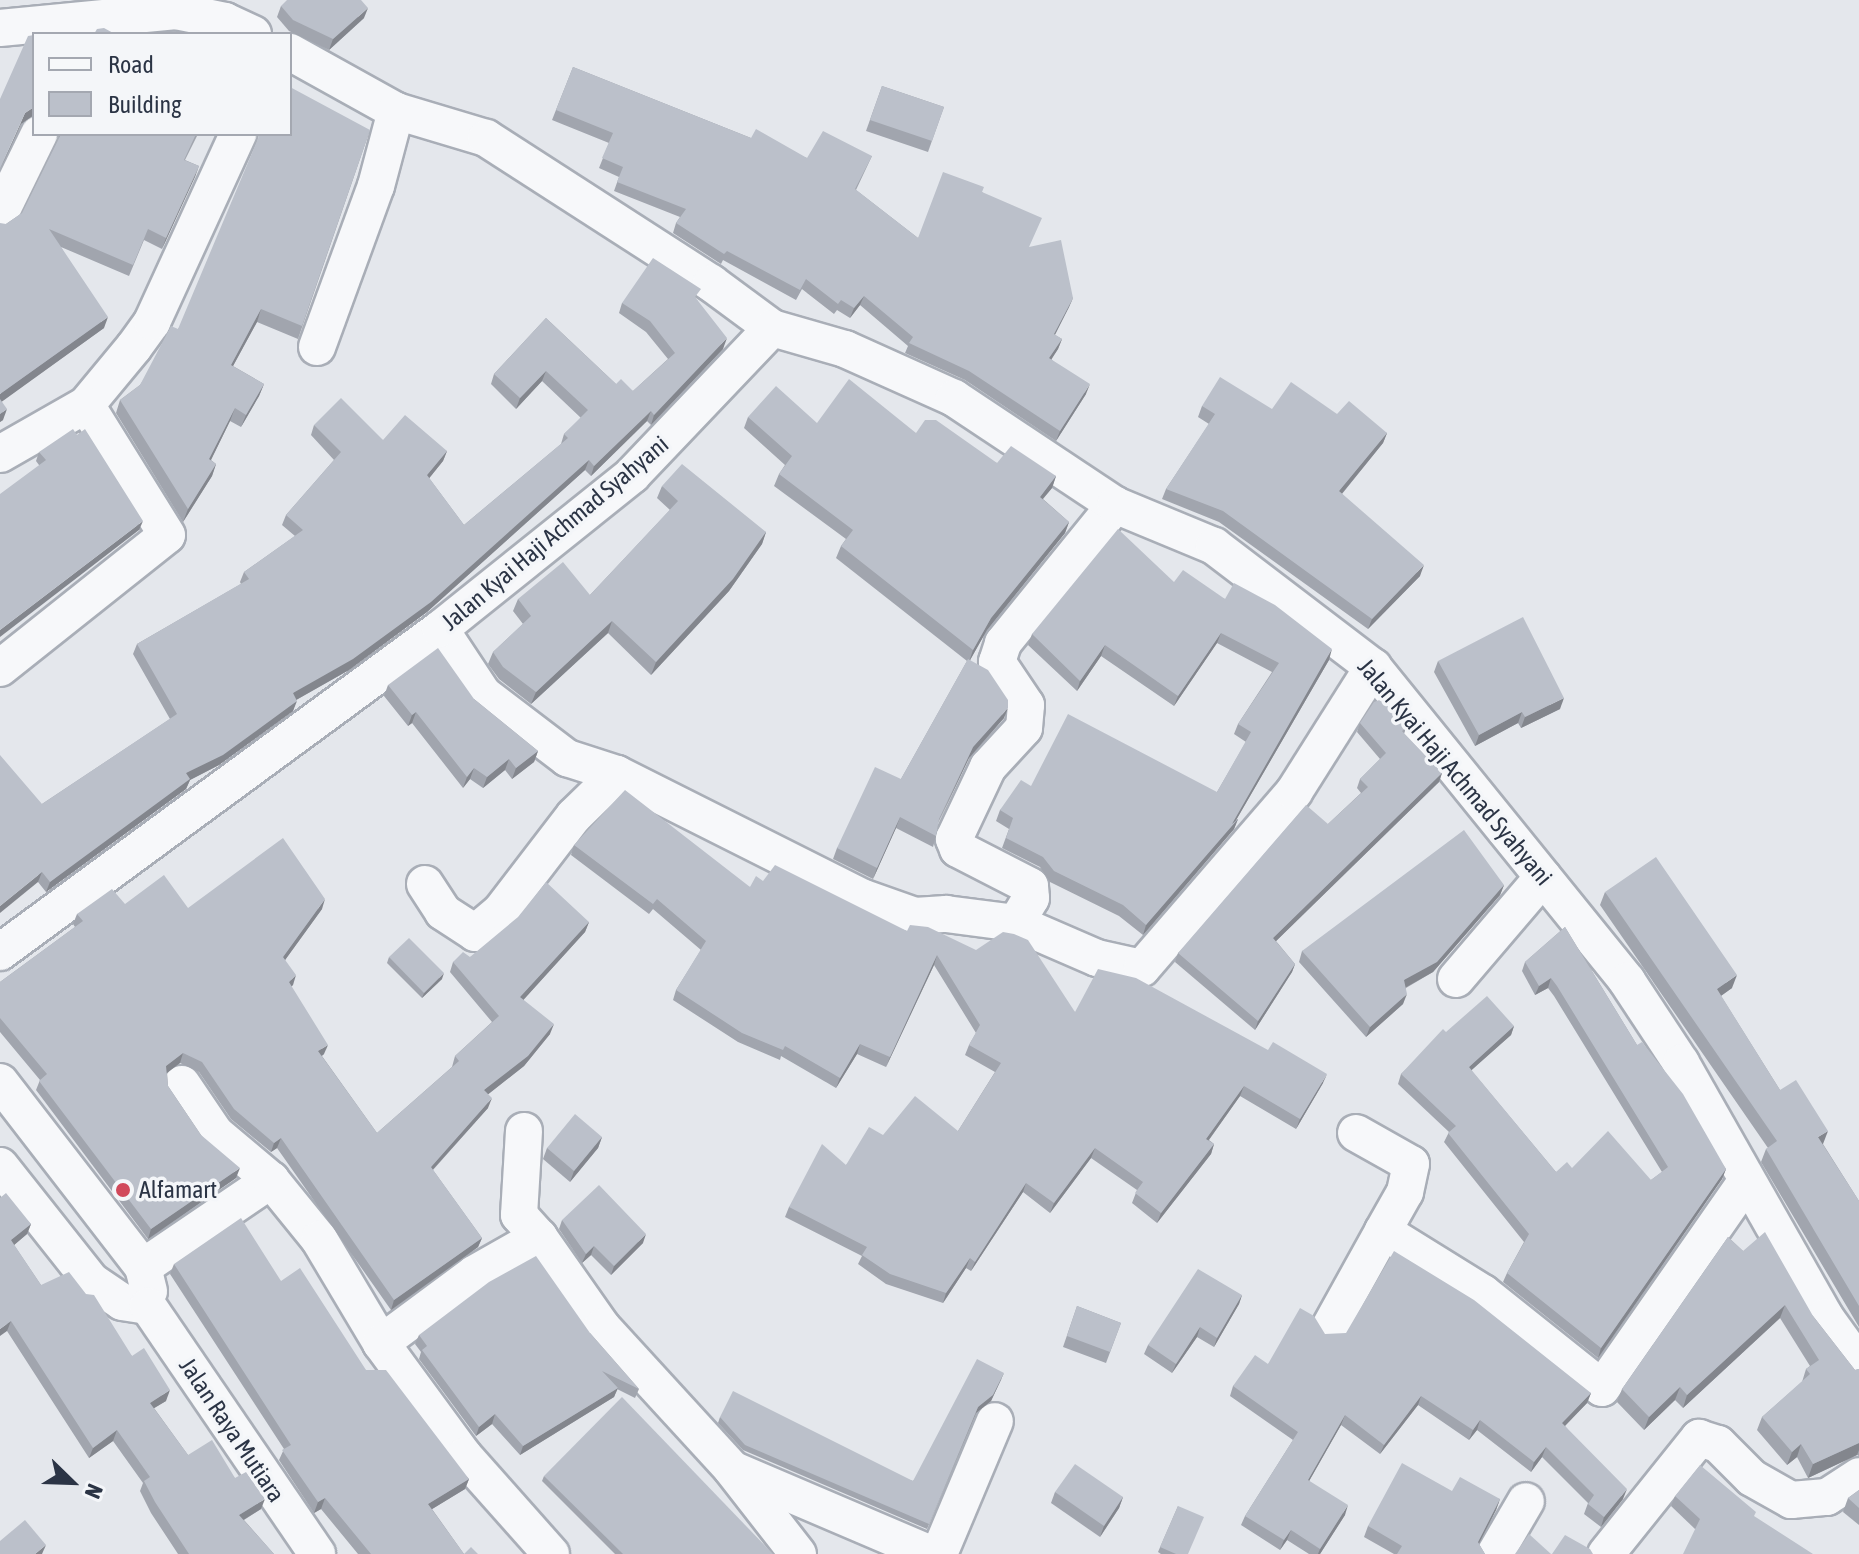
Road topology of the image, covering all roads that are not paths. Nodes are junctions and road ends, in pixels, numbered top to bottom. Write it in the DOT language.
graph roads {
  1 [pos="19,0"];
  2 [pos="0,3"];
  3 [pos="85,18"];
  4 [pos="0,28"];
  5 [pos="249,32"];
  6 [pos="292,53"];
  7 [pos="396,111"];
  8 [pos="38,136"];
  9 [pos="237,136"];
  10 [pos="0,214"];
  11 [pos="772,328"];
  12 [pos="317,347"];
  13 [pos="86,405"];
  14 [pos="0,454"];
  15 [pos="1115,505"];
  16 [pos="440,629"];
  17 [pos="1373,667"];
  18 [pos="0,668"];
  19 [pos="617,774"];
  20 [pos="1543,877"];
  21 [pos="425,884"];
  22 [pos="1016,923"];
  23 [pos="0,952"];
  24 [pos="1456,979"];
  25 [pos="0,1082"];
  26 [pos="182,1084"];
  27 [pos="524,1131"];
  28 [pos="1356,1133"];
  29 [pos="0,1166"];
  30 [pos="271,1180"];
  31 [pos="1745,1183"];
  32 [pos="1383,1231"];
  33 [pos="539,1237"];
  34 [pos="143,1267"];
  35 [pos="148,1306"];
  36 [pos="1331,1325"];
  37 [pos="381,1343"];
  38 [pos="1859,1364"];
  39 [pos="995,1421"];
  40 [pos="731,1468"];
  41 [pos="1859,1476"];
  42 [pos="1526,1501"];
  43 [pos="317,1554"];
  44 [pos="551,1554"];
  45 [pos="798,1554"];
  46 [pos="931,1554"];
  47 [pos="939,1554"];
  48 [pos="1495,1554"];
  49 [pos="1606,1554"];
  1 -- 2 [label="street"];
  3 -- 4 [label="street"];
  3 -- 5 [label="street"];
  6 -- 7 [label="street"];
  7 -- 11 [label="street"];
  7 -- 12 [label="street"];
  8 -- 10 [label="street"];
  9 -- 13 [label="street"];
  11 -- 15 [label="street, Jalan Kyai Haji Achmad Syahyani"];
  11 -- 16 [label="street, Jalan Kyai Haji Achmad Syahyani"];
  13 -- 14 [label="street"];
  13 -- 18 [label="street"];
  15 -- 17 [label="street, Jalan Kyai Haji Achmad Syahyani"];
  15 -- 22 [label="street"];
  16 -- 19 [label="street"];
  16 -- 23 [label="street, Jalan Kyai Haji Achmad Syahyani"];
  17 -- 20 [label="street, Jalan Kyai Haji Achmad Syahyani"];
  17 -- 22 [label="street"];
  19 -- 21 [label="street"];
  19 -- 22 [label="street"];
  20 -- 24 [label="street"];
  20 -- 31 [label="street, Jalan Kyai Haji Achmad Syahyani"];
  25 -- 34 [label="street"];
  26 -- 30 [label="street"];
  27 -- 33 [label="street"];
  28 -- 32 [label="street"];
  29 -- 35 [label="street"];
  30 -- 34 [label="street"];
  30 -- 37 [label="street"];
  31 -- 32 [label="street"];
  31 -- 38 [label="street, Jalan Kyai Haji Achmad Syahyani"];
  32 -- 36 [label="street"];
  33 -- 37 [label="street"];
  33 -- 40 [label="street"];
  34 -- 35 [label="street"];
  35 -- 43 [label="street, Jalan Raya Mutiara"];
  37 -- 44 [label="street"];
  39 -- 47 [label="street"];
  40 -- 45 [label="street"];
  40 -- 46 [label="street"];
  41 -- 49 [label="street"];
  42 -- 48 [label="street"];
}
